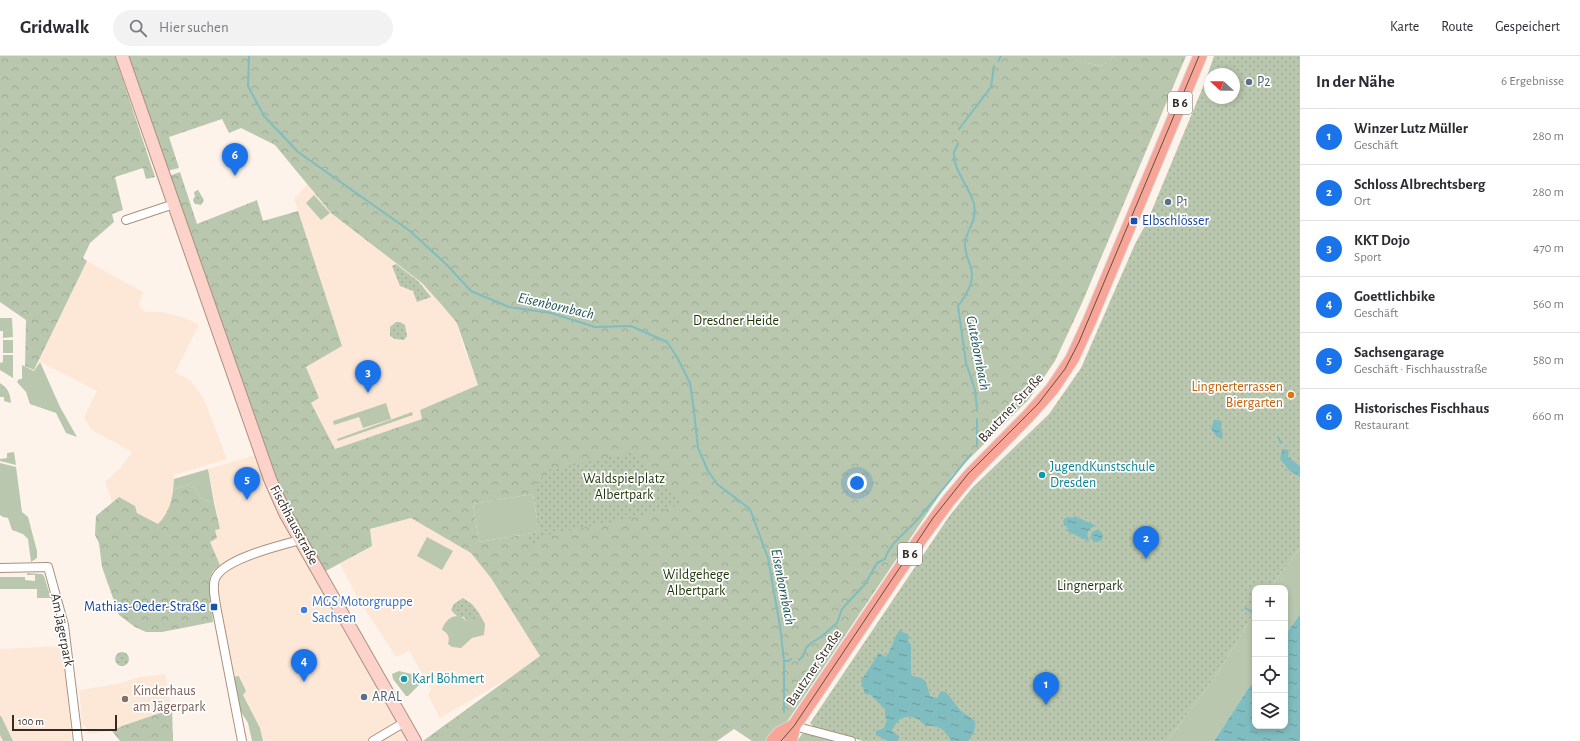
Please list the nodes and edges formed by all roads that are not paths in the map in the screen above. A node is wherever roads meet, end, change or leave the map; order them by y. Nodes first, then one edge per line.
1 (122, 56) edge
2 (1200, 56) edge
3 (174, 204) junction
4 (126, 220) dead end
5 (300, 540) junction
6 (0, 568) edge
7 (405, 722) junction
8 (794, 726) junction
9 (78, 741) edge
10 (242, 741) edge
11 (374, 741) edge
12 (416, 741) edge
13 (773, 741) edge
14 (790, 741) edge
15 (851, 741) edge

1 - 3 main road, Fischhausstraße
2 - 8 main road, Bautzner Straße / B 6
3 - 4 street
3 - 5 main road, Fischhausstraße
5 - 7 main road, Fischhausstraße
5 - 10 street
6 - 9 street, Am Jägerpark
7 - 11 street
7 - 12 main road, Fischhausstraße
8 - 13 main road, Bautzner Straße / B 6
8 - 14 main road, Bautzner Straße / B 6
8 - 15 street

